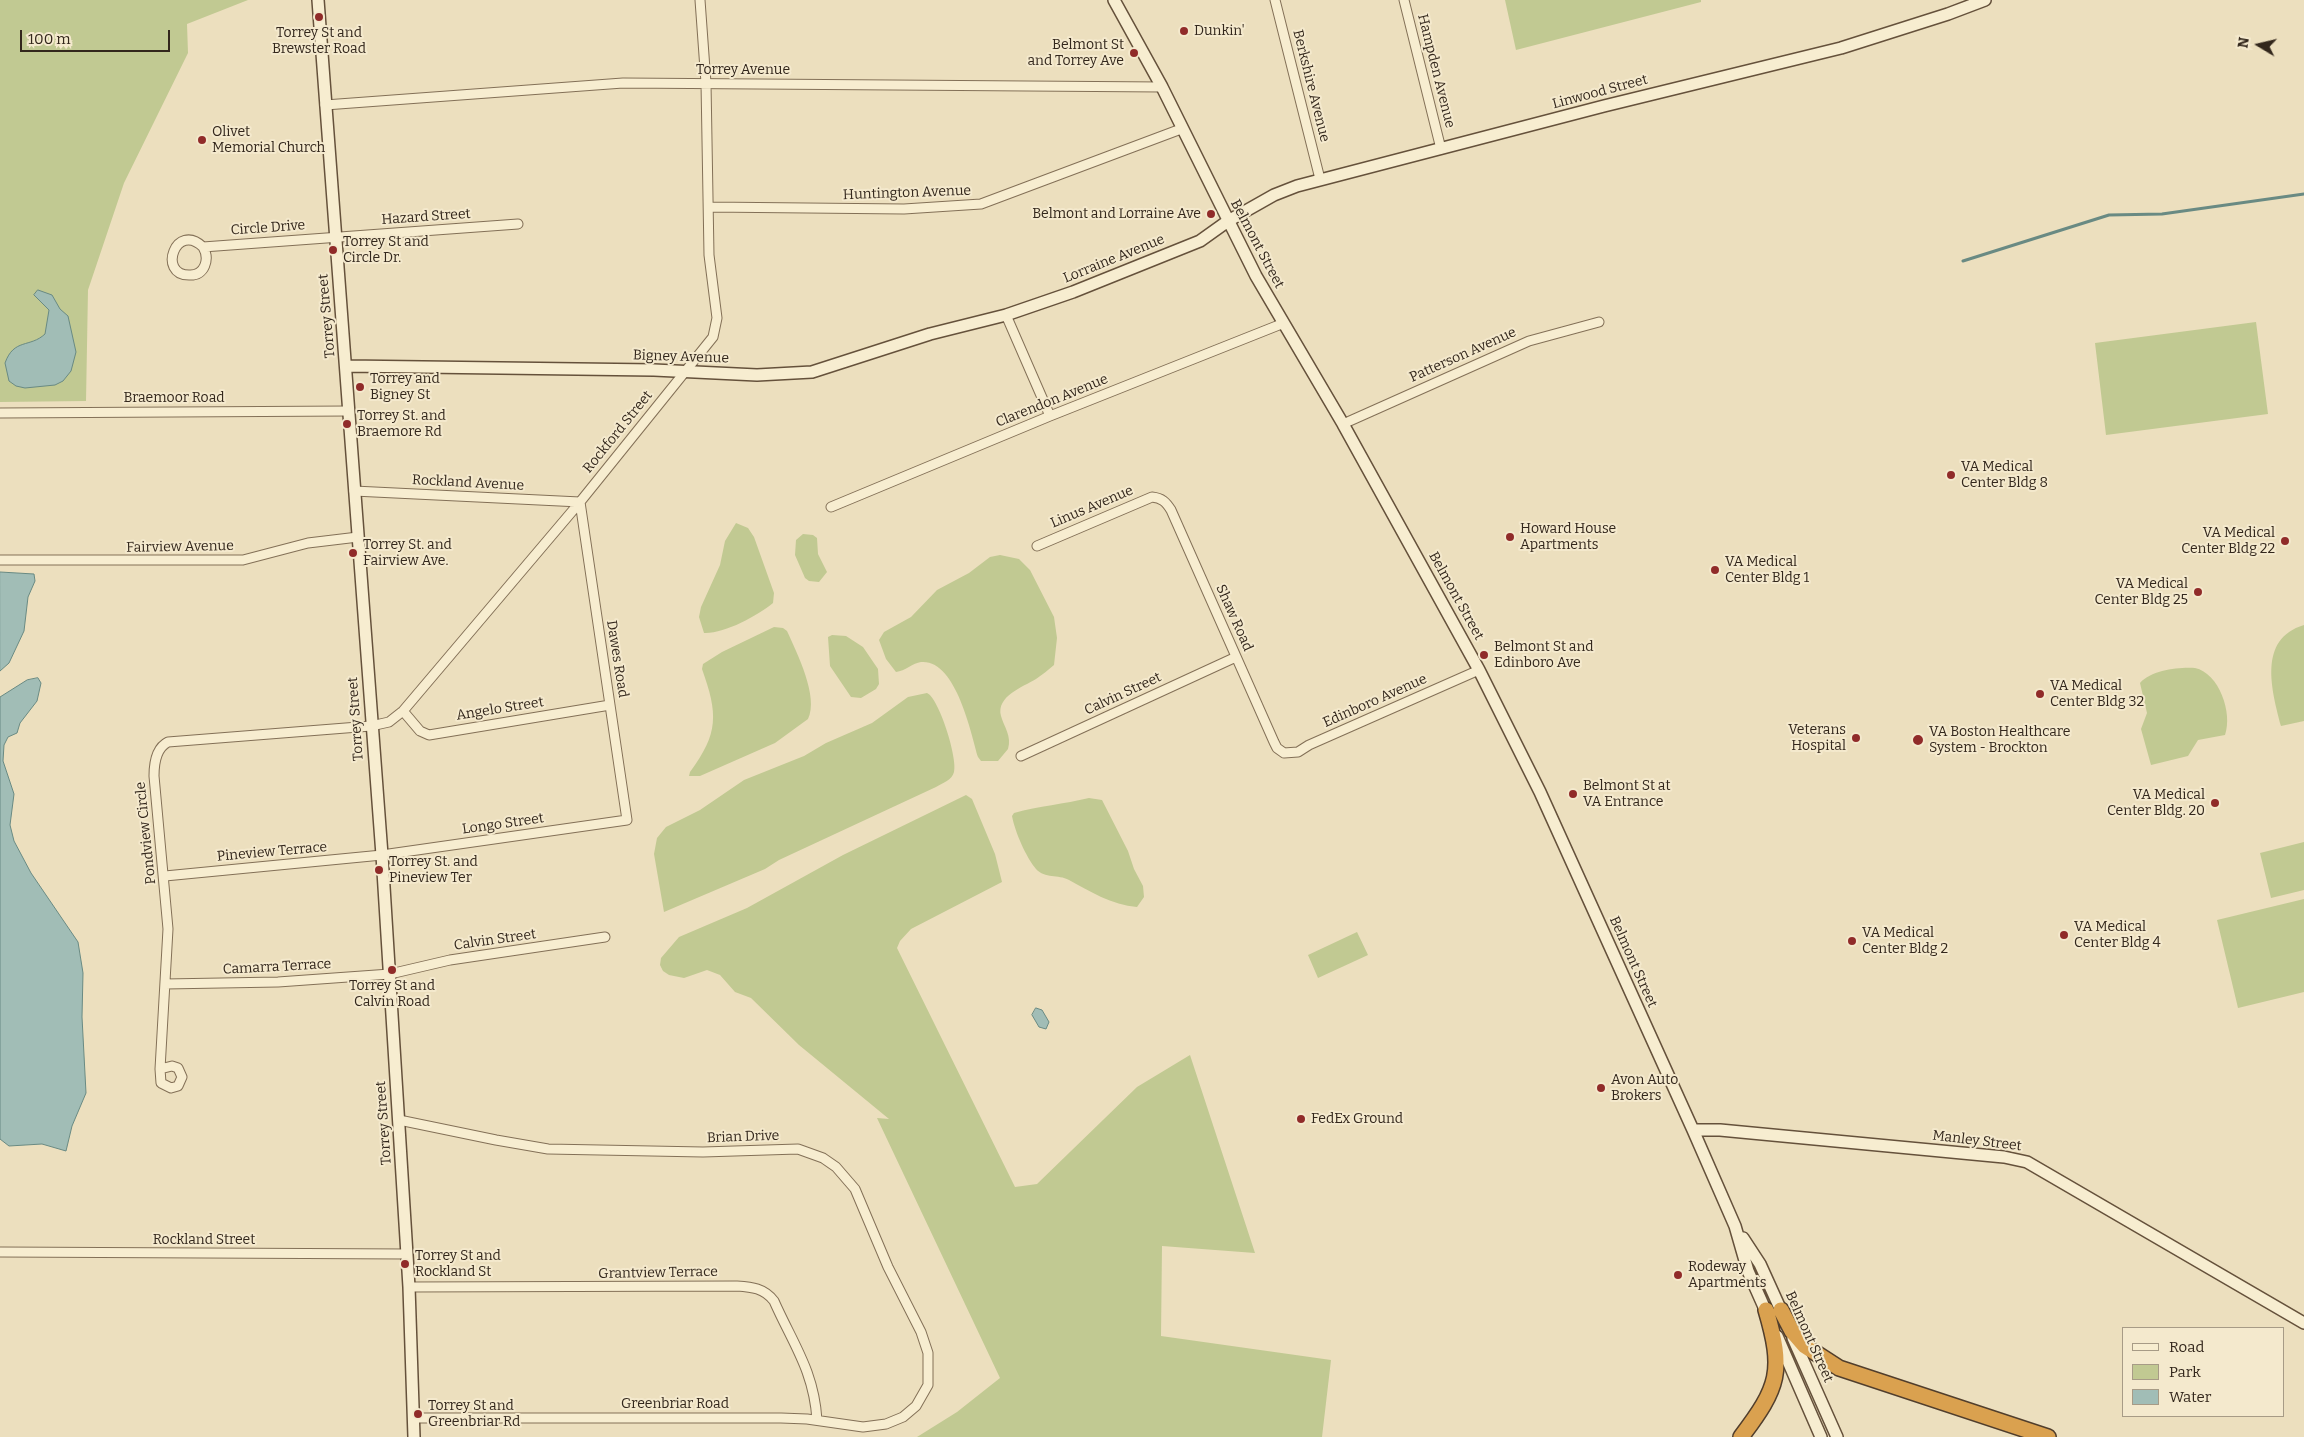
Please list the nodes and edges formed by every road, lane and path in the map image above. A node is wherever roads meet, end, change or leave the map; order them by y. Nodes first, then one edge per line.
1 (318, 0) edge
2 (700, 0) edge
3 (1114, 0) edge
4 (1275, 0) edge
5 (1405, 0) edge
6 (1984, 0) edge
7 (706, 83) junction
8 (1162, 87) junction
9 (325, 105) junction
10 (1181, 129) junction
11 (1440, 149) junction
12 (1320, 179) junction
13 (709, 207) junction
14 (1228, 222) junction
15 (518, 224) dead end
16 (334, 237) junction
17 (203, 247) junction
18 (1006, 315) junction
19 (1599, 322) dead end
20 (1284, 323) junction
21 (346, 366) junction
22 (684, 372) junction
23 (349, 411) junction
24 (0, 413) edge
25 (1050, 416) junction
26 (1343, 424) junction
27 (354, 491) junction
28 (1159, 498) joint
29 (580, 502) junction
30 (831, 507) dead end
31 (358, 537) junction
32 (1037, 546) dead end
33 (0, 560) edge
34 (1236, 657) junction
35 (1480, 670) junction
36 (610, 705) junction
37 (403, 711) junction
38 (371, 726) junction
39 (1281, 752) joint
40 (1021, 756) dead end
41 (627, 820) joint
42 (382, 855) junction
43 (165, 876) junction
44 (605, 937) dead end
45 (390, 974) junction
46 (165, 984) junction
47 (160, 1068) dead end
48 (399, 1120) junction
49 (1693, 1130) junction
50 (407, 1254) junction
51 (0, 1255) edge
52 (409, 1287) junction
53 (1773, 1310) junction
54 (2304, 1323) edge
55 (924, 1394) joint
56 (413, 1418) junction
57 (817, 1420) junction
58 (414, 1437) edge
59 (1741, 1437) edge
60 (1821, 1437) edge
61 (1837, 1437) edge
62 (2048, 1437) edge

1 - 9 main road, Torrey Street
2 - 7 street, Rockford Street
3 - 8 main road, Belmont Street
4 - 12 street, Berkshire Avenue
5 - 11 street, Hampden Avenue
6 - 11 main road, Linwood Street
7 - 8 street, Torrey Avenue
7 - 9 street, Torrey Avenue
7 - 13 street, Rockford Street
8 - 10 main road, Belmont Street
9 - 16 main road, Torrey Street
10 - 13 street, Huntington Avenue
10 - 14 main road, Belmont Street
11 - 12 main road, Linwood Street
12 - 14 main road, Linwood Street
13 - 22 street, Rockford Street
14 - 18 main road, Lorraine Avenue
14 - 20 main road, Belmont Street
15 - 16 street, Hazard Street
16 - 17 street, Circle Drive
16 - 21 main road, Torrey Street
17 - 17 street, Circle Drive
18 - 22 main road, Bigney Avenue
18 - 25 street
19 - 26 street, Patterson Avenue
20 - 25 street, Clarendon Avenue
20 - 26 main road, Belmont Street
21 - 22 main road, Bigney Avenue
21 - 23 main road, Torrey Street
22 - 29 street, Rockford Street
23 - 24 street, Braemoor Road
23 - 27 main road, Torrey Street
25 - 30 street, Clarendon Avenue
26 - 35 main road, Belmont Street
27 - 29 street, Rockland Avenue
27 - 31 main road, Torrey Street
28 - 32 street, Linus Avenue
28 - 34 street, Shaw Road
29 - 36 street, Dawes Road
29 - 37 street, Rockford Street
31 - 33 street, Fairview Avenue
31 - 38 main road, Torrey Street
34 - 39 street, Shaw Road
34 - 40 street, Calvin Street
35 - 39 street, Edinboro Avenue
35 - 49 main road, Belmont Street
36 - 37 street, Angelo Street
36 - 41 street, Dawes Road
37 - 38 street, Rockford Street
38 - 42 main road, Torrey Street
38 - 43 street, Pondview Circle
41 - 42 street, Longo Street
42 - 43 street, Pineview Terrace
42 - 45 main road, Torrey Street
43 - 46 street, Pondview Circle
44 - 45 street, Calvin Street
45 - 46 street, Camarra Terrace
45 - 48 main road, Torrey Street
46 - 47 street, Pondview Circle
48 - 50 main road, Torrey Street
48 - 55 street, Brian Drive
49 - 53 main road, Belmont Street
49 - 54 main road, Manley Street
50 - 51 street, Rockland Street
50 - 52 main road, Torrey Street
52 - 56 main road, Torrey Street
52 - 57 street, Grantview Terrace
53 - 59 highway
53 - 60 main road, Belmont Street
53 - 61 main road, Belmont Street
53 - 62 highway
55 - 57 street, Greenbriar Road
56 - 57 street, Greenbriar Road
56 - 58 main road, Torrey Street

